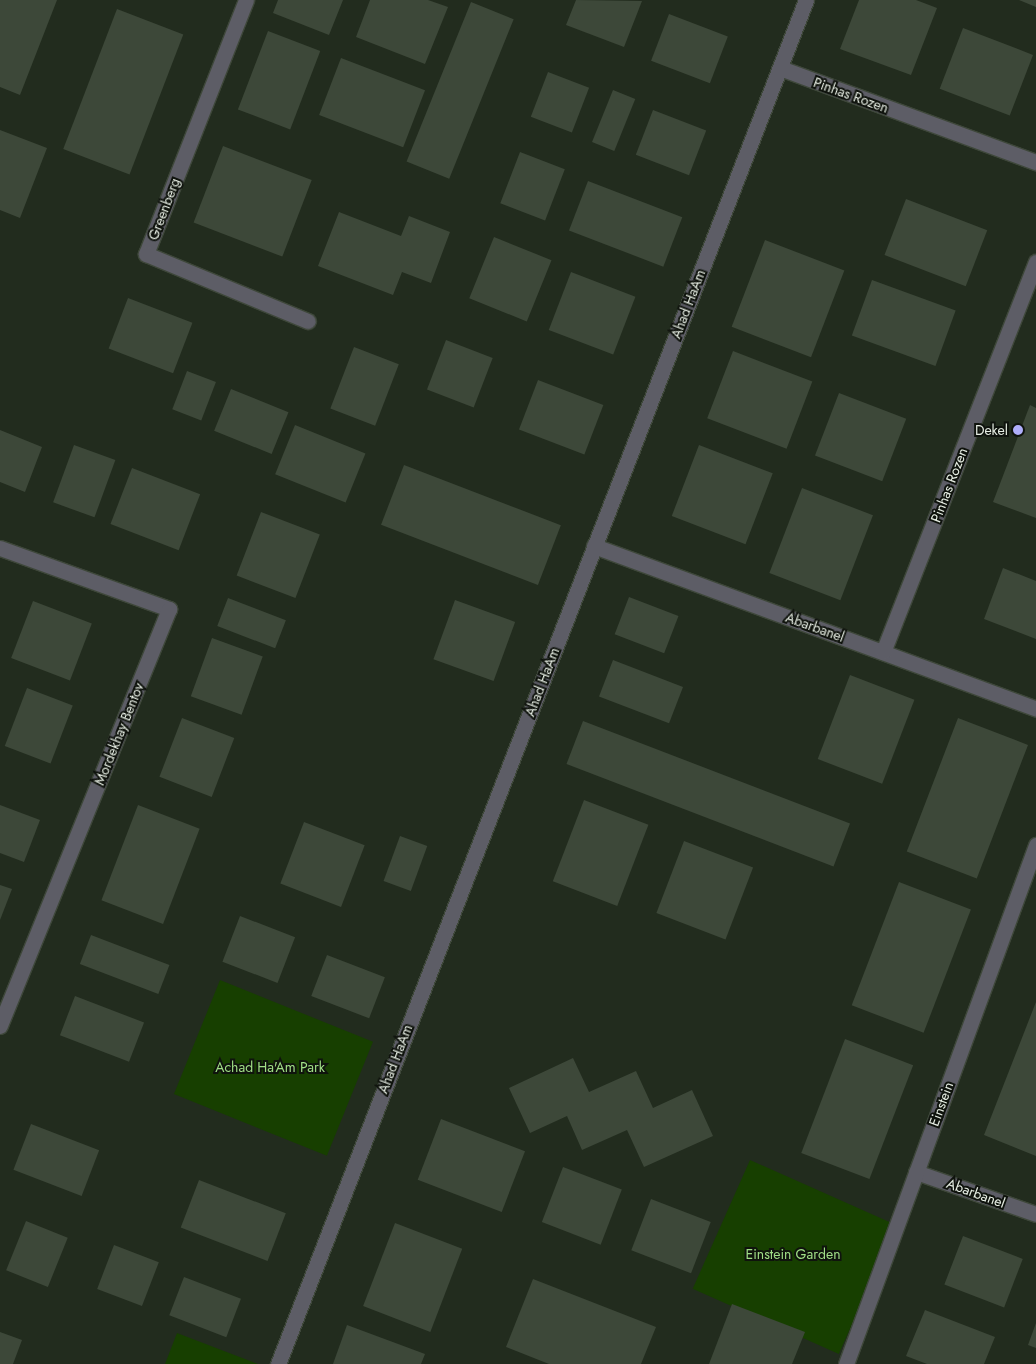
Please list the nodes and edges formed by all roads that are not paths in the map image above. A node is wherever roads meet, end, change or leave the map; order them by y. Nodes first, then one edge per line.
1 (246, 0) edge
2 (806, 0) edge
3 (780, 68) junction
4 (1036, 162) edge
5 (1036, 262) edge
6 (308, 321) dead end
7 (594, 546) junction
8 (0, 548) edge
9 (884, 652) junction
10 (1036, 709) edge
11 (1036, 845) edge
12 (0, 1026) edge
13 (916, 1172) junction
14 (1036, 1214) edge
15 (278, 1364) edge
16 (846, 1364) edge

1 - 6 street, Greenberg
2 - 3 street, Ahad HaAm
3 - 4 street, Pinhas Rozen
3 - 7 street, Ahad HaAm
5 - 9 street, Pinhas Rozen
7 - 9 street, Abarbanel
7 - 15 street, Ahad HaAm
8 - 12 street, Mordekhay Bentov
9 - 10 street, Abarbanel
11 - 13 street, Einstein
13 - 14 street, Abarbanel
13 - 16 street, Einstein

